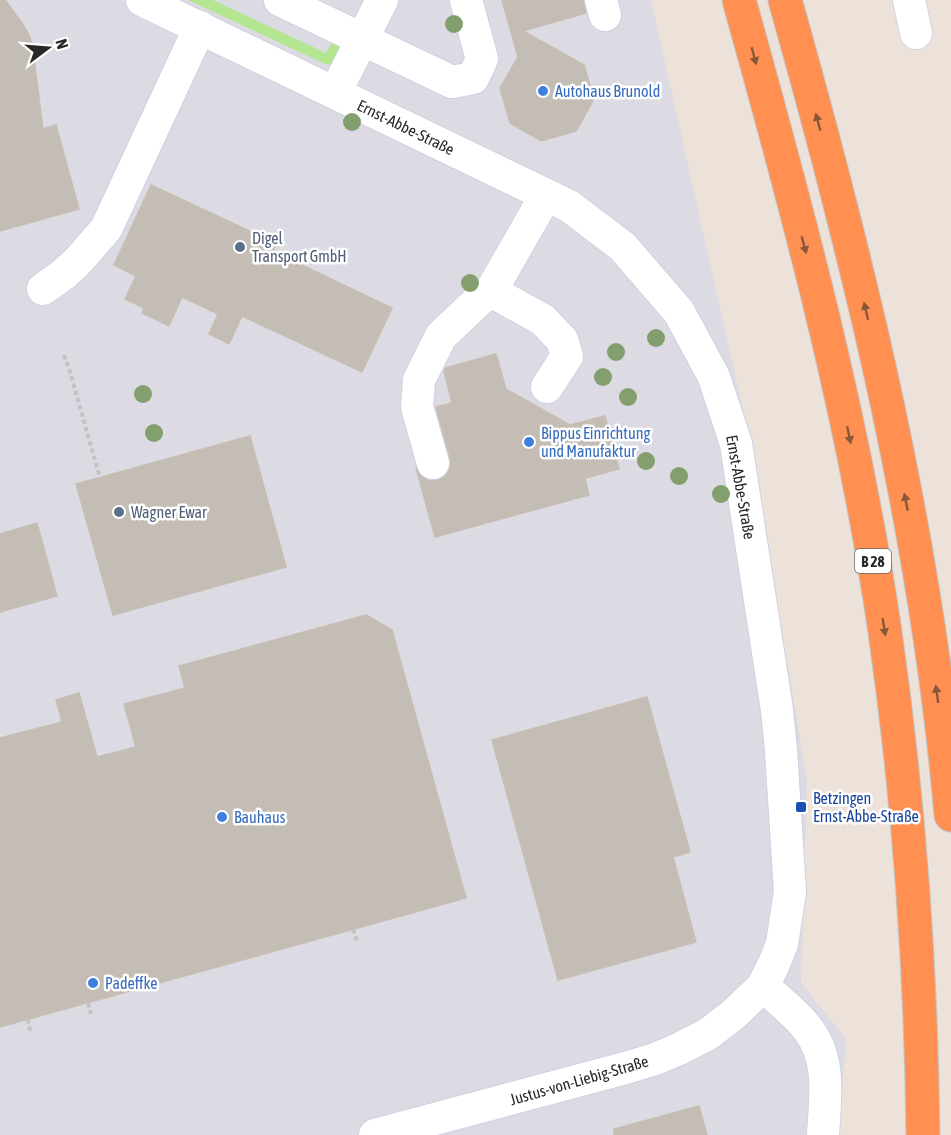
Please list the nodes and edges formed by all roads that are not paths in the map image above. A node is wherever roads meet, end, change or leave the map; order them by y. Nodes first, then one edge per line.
1 (142, 0) edge
2 (280, 0) edge
3 (382, 0) edge
4 (466, 0) edge
5 (739, 0) edge
6 (785, 0) edge
7 (909, 0) edge
8 (200, 27) junction
9 (916, 33) dead end
10 (362, 39) junction
11 (335, 93) junction
12 (546, 195) junction
13 (43, 289) dead end
14 (491, 291) junction
15 (547, 387) dead end
16 (433, 463) dead end
17 (951, 815) edge
18 (763, 986) junction
19 (375, 1135) edge
20 (823, 1135) edge
21 (923, 1135) edge

1 - 8 street, Ernst-Abbe-Straße
2 - 10 street
3 - 10 street
4 - 10 street
5 -> 21 highway, B 28
17 -> 6 highway, B 28
7 - 9 street
8 - 11 street, Ernst-Abbe-Straße
8 - 13 street
10 - 11 street
11 - 12 street, Ernst-Abbe-Straße
12 - 14 street
12 - 18 street, Ernst-Abbe-Straße
14 - 15 street
14 - 16 street
18 - 19 street, Justus-von-Liebig-Straße
18 - 20 street

